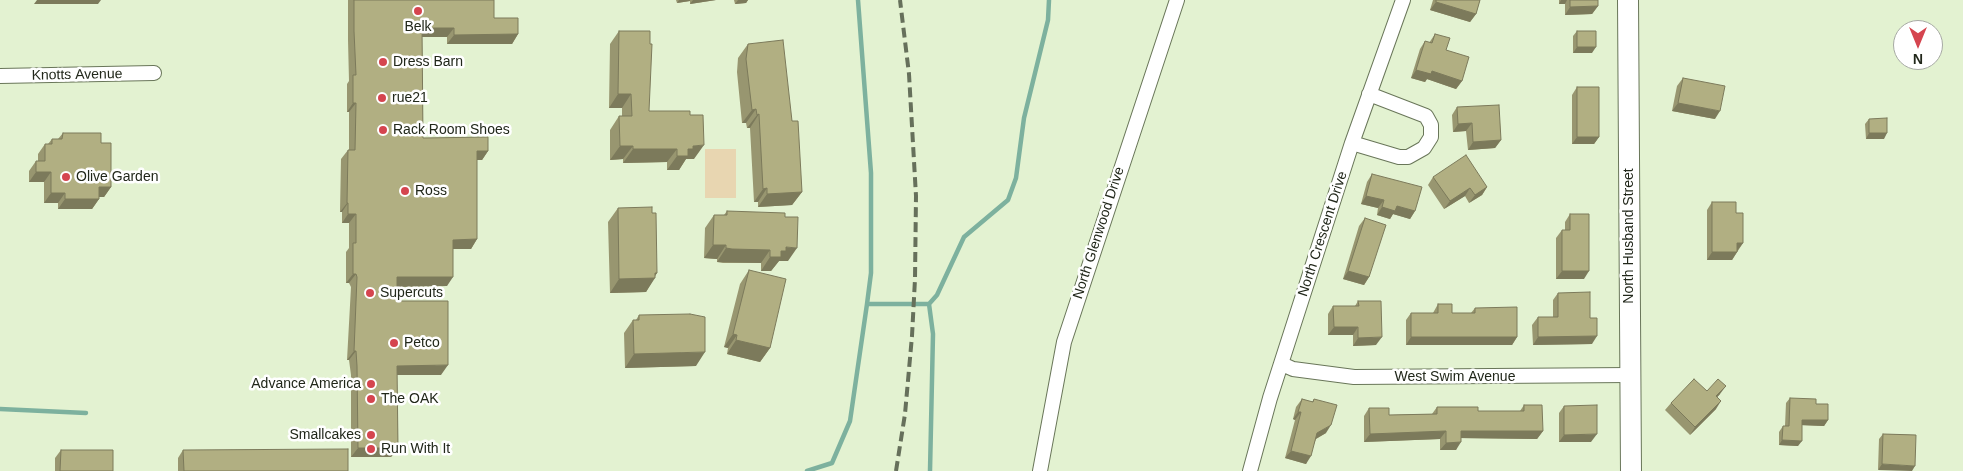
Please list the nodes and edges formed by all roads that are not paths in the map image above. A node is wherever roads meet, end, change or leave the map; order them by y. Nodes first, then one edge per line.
1 (1177, 0) edge
2 (1403, 0) edge
3 (1628, 0) edge
4 (154, 74) dead end
5 (0, 76) edge
6 (1370, 94) junction
7 (1352, 143) junction
8 (1282, 364) junction
9 (1630, 375) junction
10 (1040, 471) edge
11 (1250, 471) edge
12 (1631, 471) edge

1 - 10 street, North Glenwood Drive
2 - 6 street, North Crescent Drive
3 - 9 street, North Husband Street
4 - 5 street, Knotts Avenue
6 - 7 street, North Crescent Drive
6 - 7 street
7 - 8 street, North Crescent Drive
8 - 9 street, West Swim Avenue
8 - 11 street, North Crescent Drive
9 - 12 street, North Husband Street

